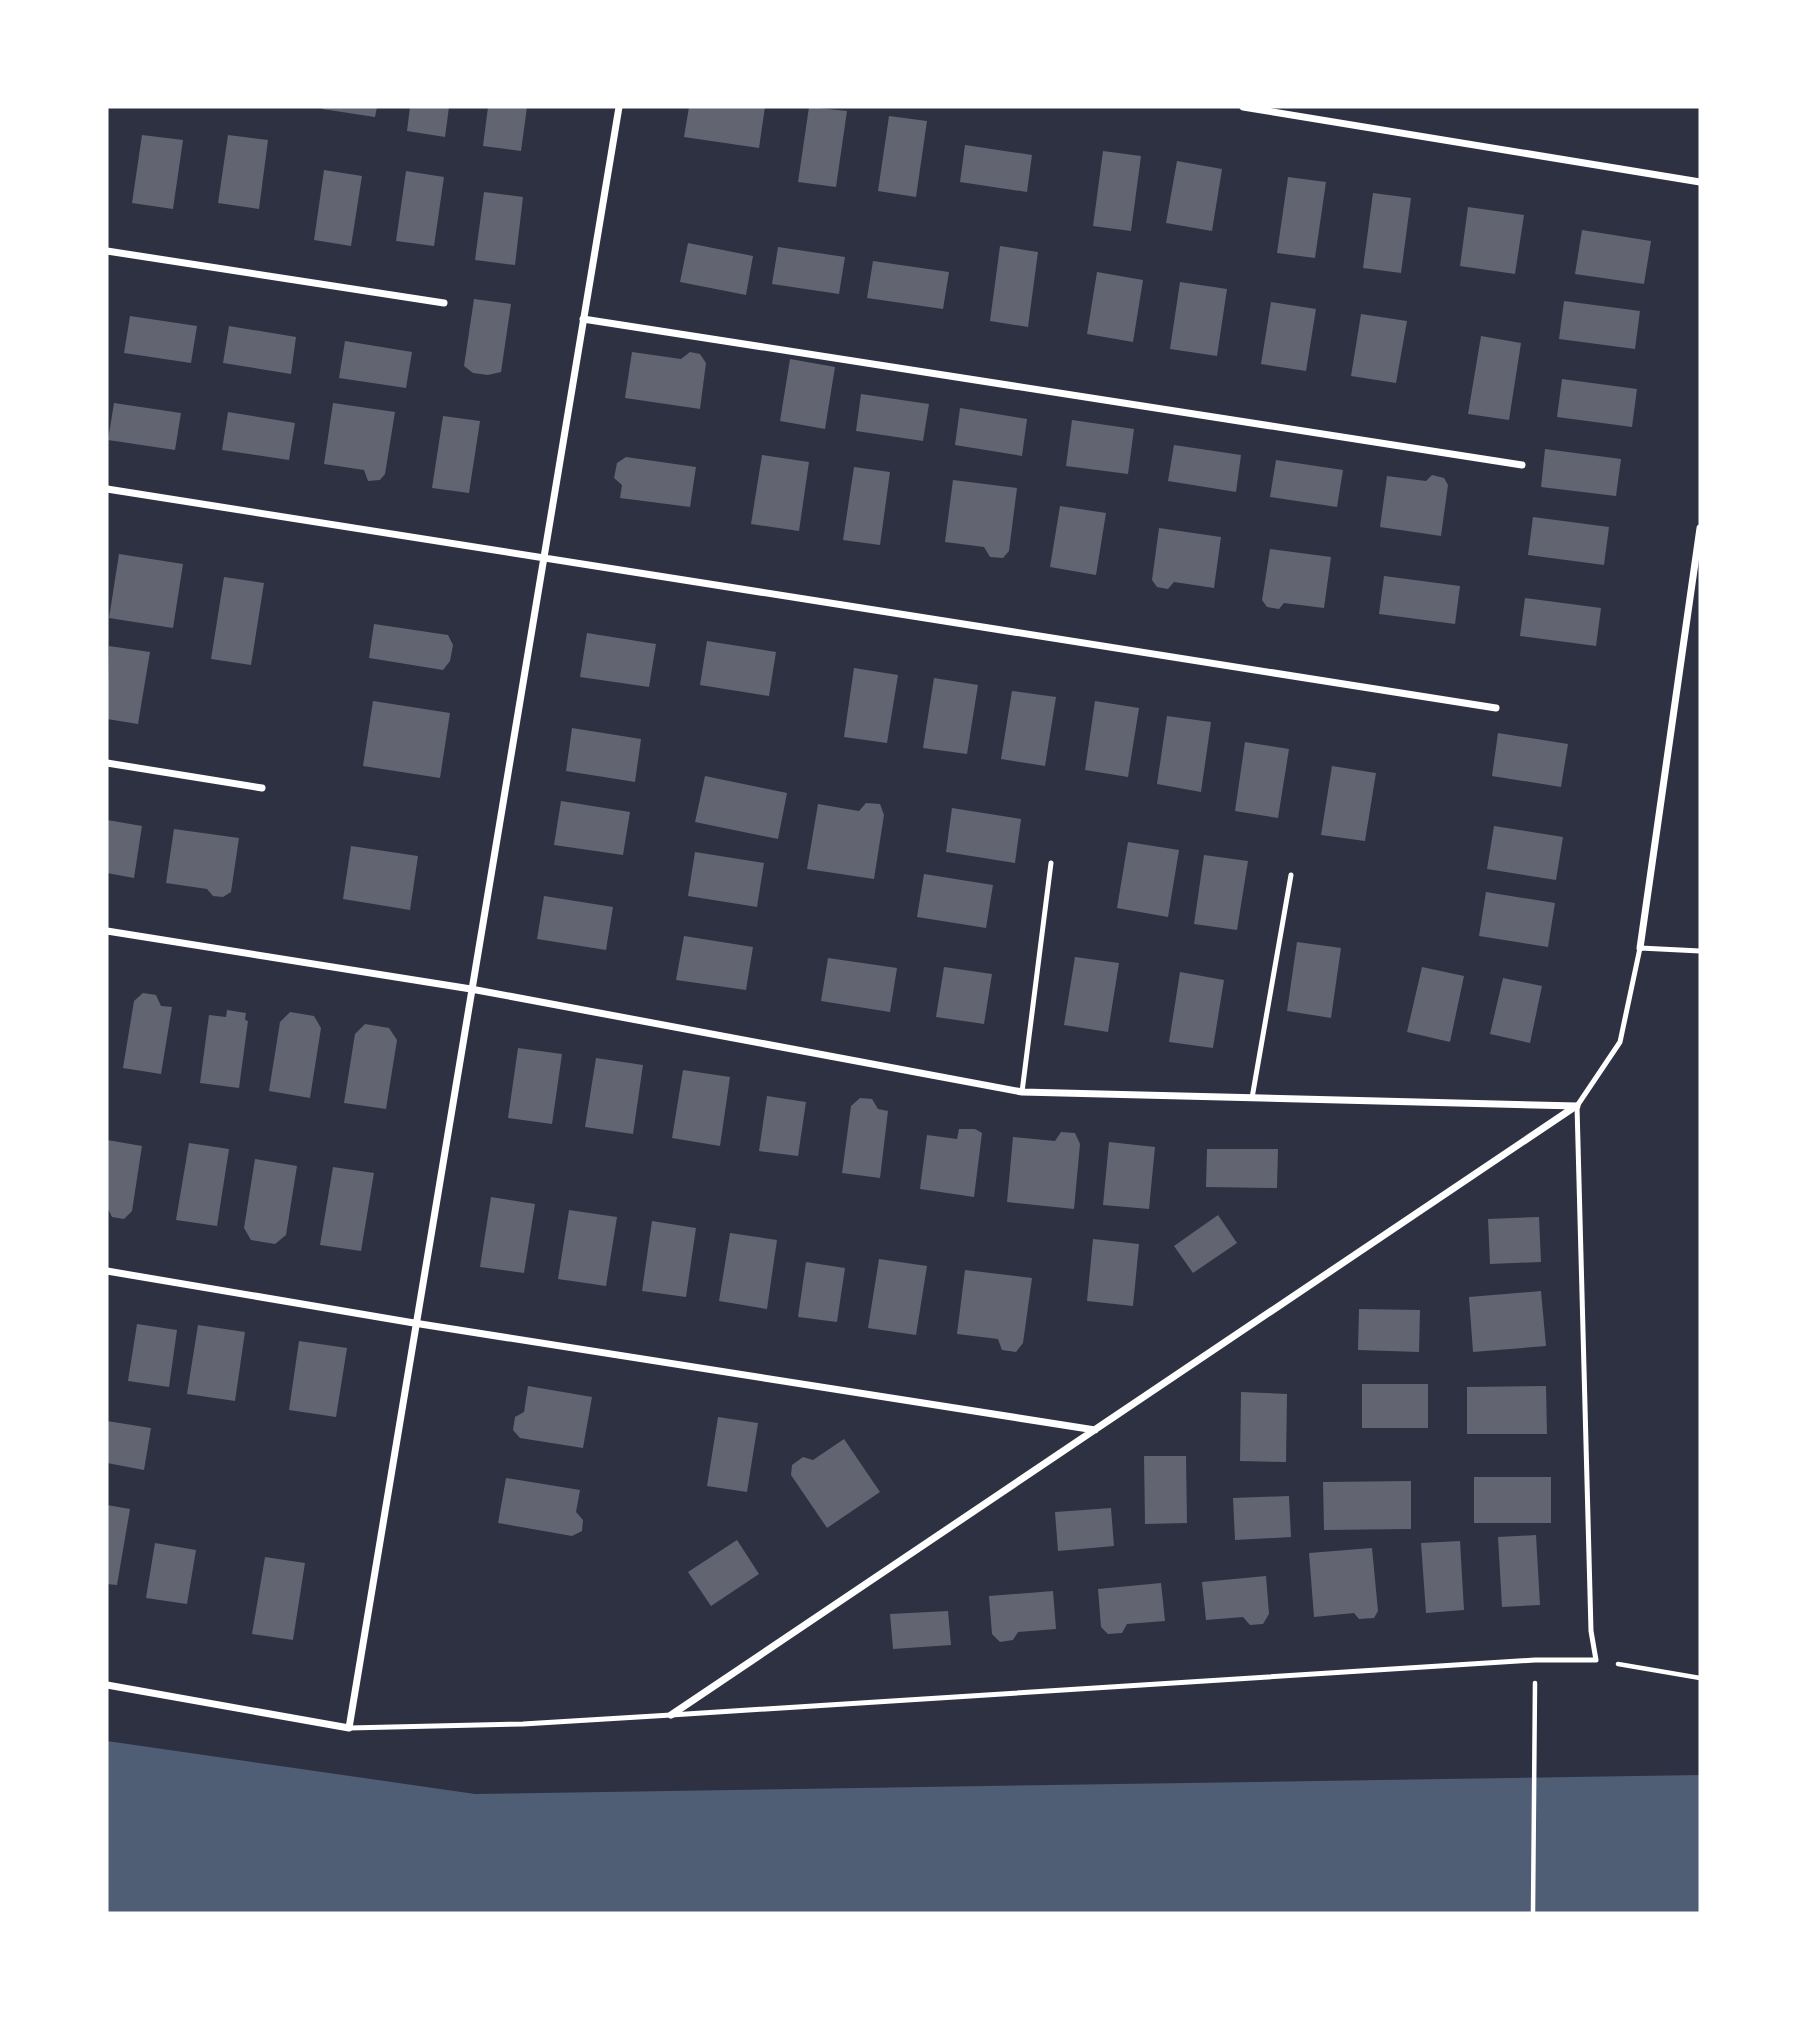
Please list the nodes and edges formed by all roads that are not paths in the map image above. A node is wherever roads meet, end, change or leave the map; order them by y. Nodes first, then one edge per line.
1 (619, 107) edge
2 (1243, 107) edge
3 (1700, 182) edge
4 (107, 251) edge
5 (444, 303) dead end
6 (583, 319) junction
7 (1522, 465) dead end
8 (107, 489) edge
9 (1700, 528) edge
10 (543, 559) junction
11 (1496, 708) dead end
12 (107, 763) edge
13 (262, 788) dead end
14 (1051, 863) dead end
15 (1291, 875) dead end
16 (107, 931) edge
17 (1640, 948) junction
18 (1700, 951) edge
19 (471, 989) junction
20 (1022, 1092) junction
21 (1252, 1098) junction
22 (1577, 1106) junction
23 (107, 1271) edge
24 (414, 1323) junction
25 (1096, 1430) junction
26 (107, 1685) edge
27 (671, 1715) junction
28 (349, 1727) junction

1 - 6 street
2 - 3 street
4 - 5 street
6 - 7 street
6 - 10 street
8 - 10 street
9 - 17 street
10 - 11 street
10 - 19 street
12 - 13 street
14 - 20 lane
15 - 21 lane
16 - 19 street
17 - 18 lane
17 - 22 lane
19 - 20 street
19 - 24 street
20 - 21 street
21 - 22 street
22 - 25 street
22 - 27 lane
23 - 24 street
24 - 25 street
24 - 28 street
25 - 27 street
26 - 28 street
27 - 28 lane

